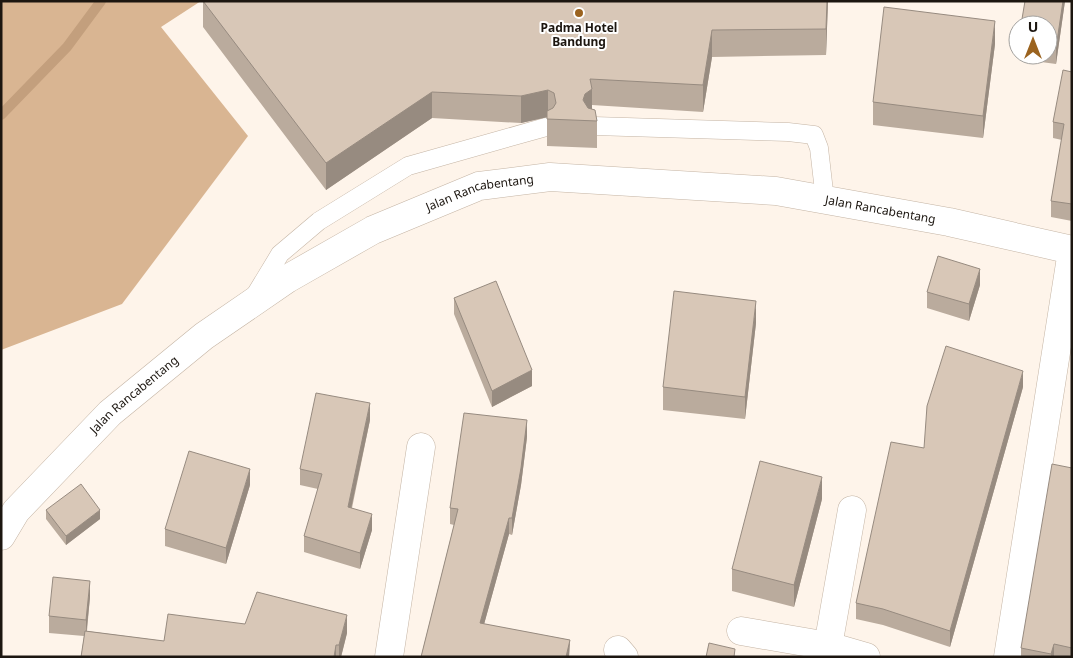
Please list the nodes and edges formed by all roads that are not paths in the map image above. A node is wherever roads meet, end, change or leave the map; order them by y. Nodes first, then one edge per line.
1 (594, 126) edge
2 (546, 127) edge
3 (825, 200) junction
4 (1072, 250) edge
5 (250, 304) junction
6 (421, 447) dead end
7 (852, 510) dead end
8 (1, 536) edge
9 (741, 631) dead end
10 (828, 646) junction
11 (389, 657) edge
12 (866, 657) edge
13 (1008, 657) edge

1 - 3 lane
2 - 5 lane
3 - 4 street, Jalan Rancabentang
3 - 5 street, Jalan Rancabentang
4 - 13 street
5 - 8 street, Jalan Rancabentang
6 - 11 street
7 - 10 street
9 - 10 street
10 - 12 street

